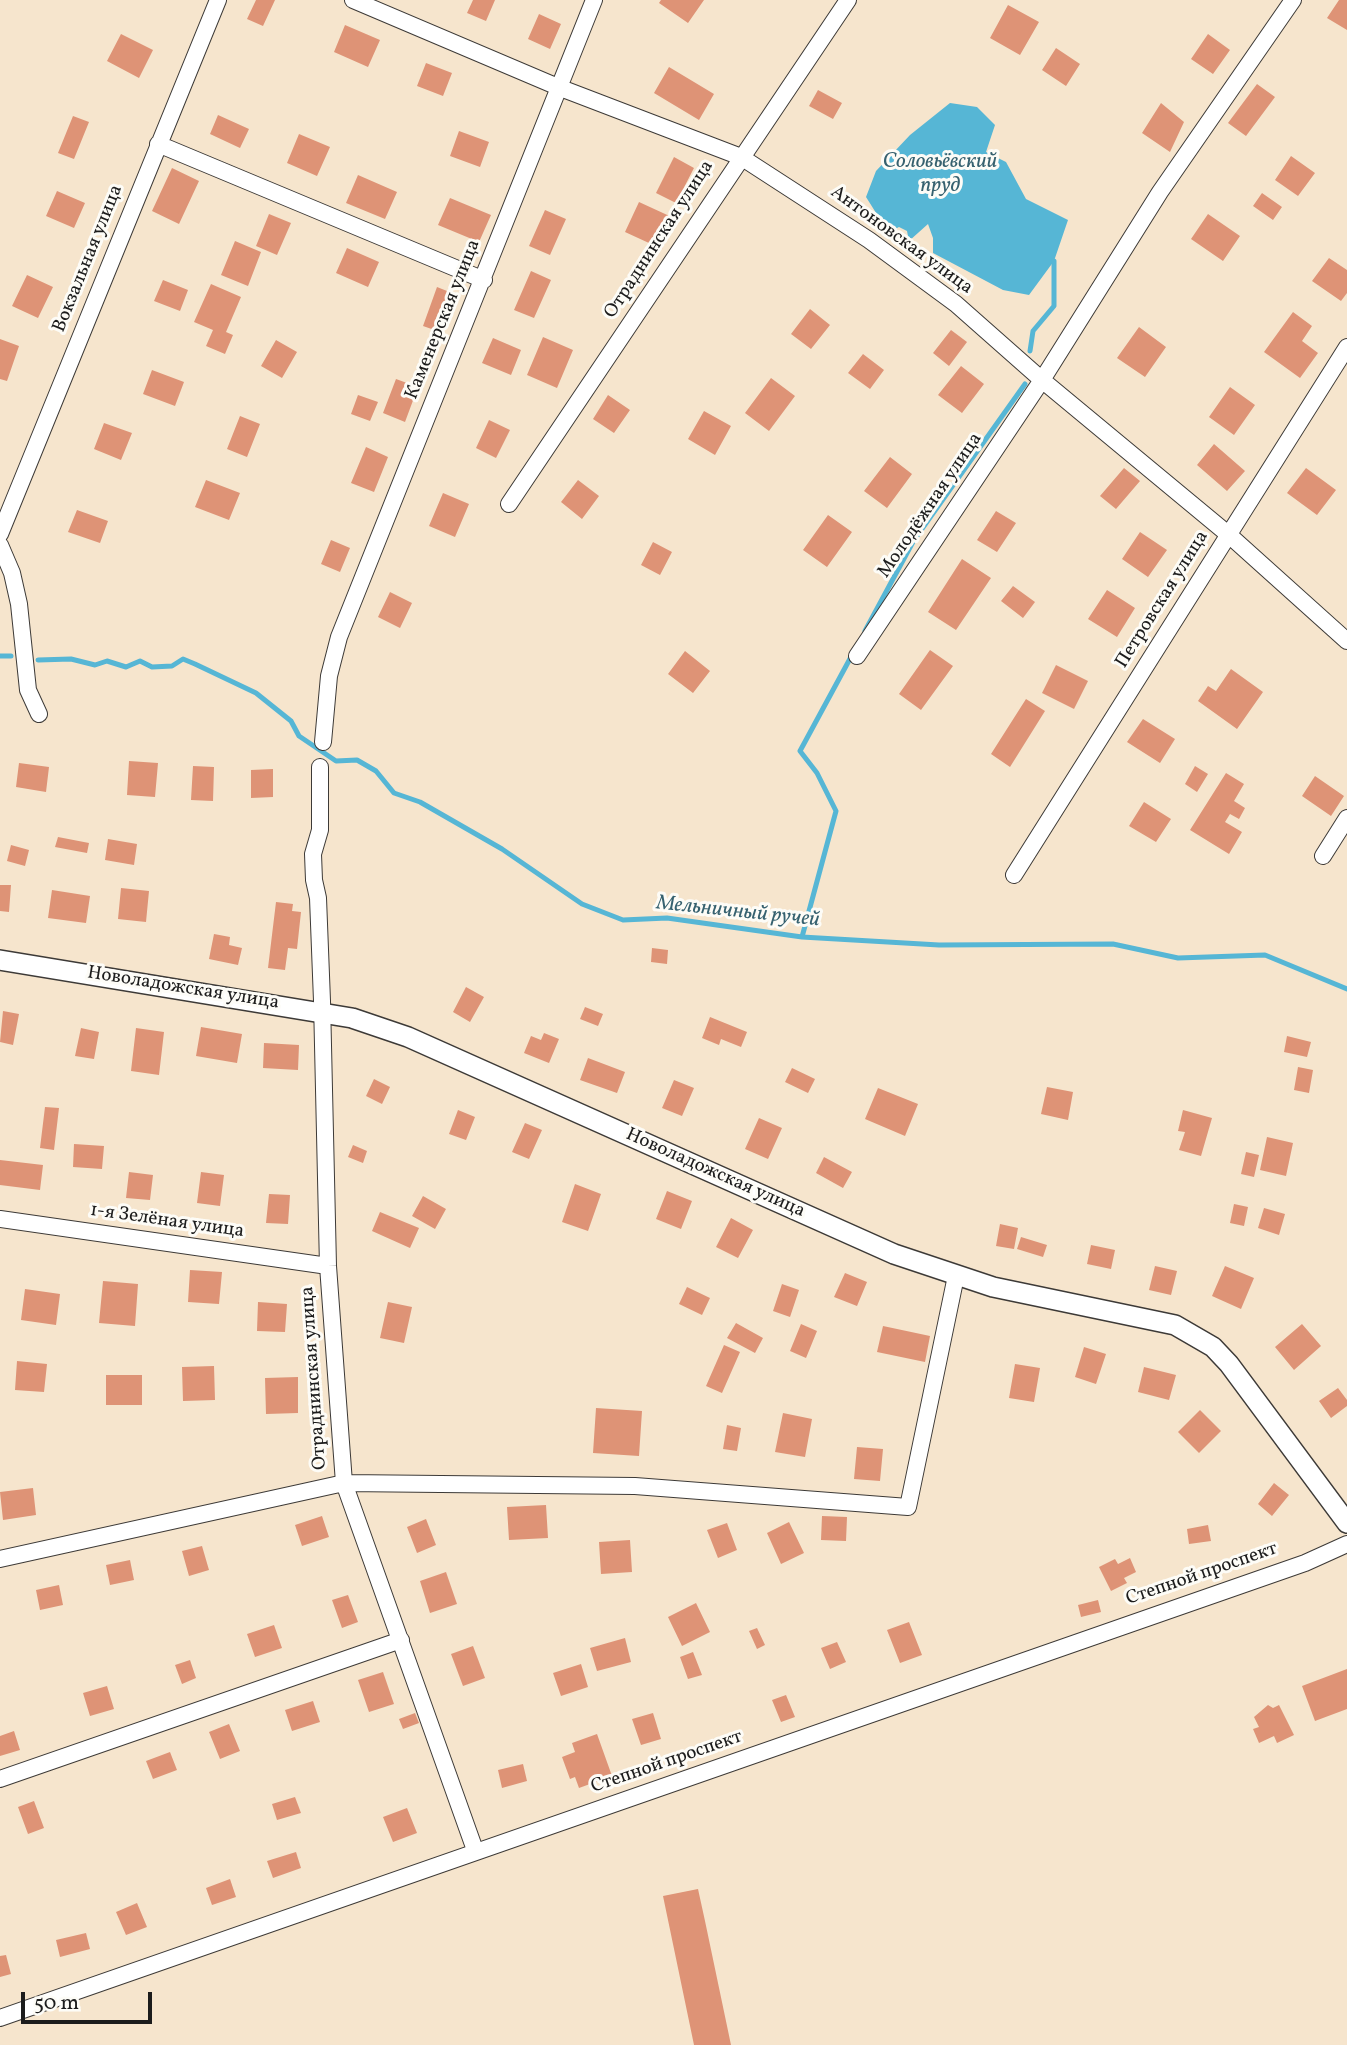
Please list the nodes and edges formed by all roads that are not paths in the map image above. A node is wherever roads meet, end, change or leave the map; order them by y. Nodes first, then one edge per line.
1 (218, 0) edge
2 (353, 0) edge
3 (594, 0) edge
4 (848, 0) edge
5 (1293, 0) edge
6 (558, 87) junction
7 (158, 144) junction
8 (741, 157) junction
9 (484, 280) junction
10 (1347, 347) edge
11 (1042, 380) junction
12 (509, 505) dead end
13 (0, 534) edge
14 (1229, 535) junction
15 (0, 545) edge
16 (1347, 641) edge
17 (858, 656) dead end
18 (40, 715) dead end
19 (323, 742) dead end
20 (320, 766) dead end
21 (1347, 818) edge
22 (1323, 856) dead end
23 (1014, 875) dead end
24 (0, 960) edge
25 (322, 1012) junction
26 (0, 1219) edge
27 (328, 1266) junction
28 (956, 1276) junction
29 (344, 1483) junction
30 (1347, 1523) edge
31 (1347, 1544) edge
32 (0, 1559) edge
33 (401, 1640) junction
34 (0, 1779) edge
35 (475, 1850) junction
36 (0, 2018) edge

1 - 7 street, Вокзальная улица
2 - 6 street, Антоновская улица
3 - 6 street, Каменерская улица
4 - 8 street, Отраднинская улица
5 - 11 street, Молодёжная улица
6 - 8 street, Антоновская улица
6 - 9 street, Каменерская улица
7 - 9 street
7 - 13 street, Вокзальная улица
8 - 11 street, Антоновская улица
8 - 12 street, Отраднинская улица
9 - 19 street, Каменерская улица
10 - 14 street, Петровская улица
11 - 14 street, Антоновская улица
11 - 17 street, Молодёжная улица
14 - 16 street, Антоновская улица
14 - 23 street, Петровская улица
15 - 18 street
20 - 25 street, Отраднинская улица
21 - 22 street
24 - 25 street, Новоладожская улица
25 - 27 street, Отраднинская улица
25 - 28 street, Новоладожская улица
26 - 27 street, 1-я Зелёная улица
27 - 29 street, Отраднинская улица
28 - 29 street
28 - 30 street, Новоладожская улица
29 - 32 street
29 - 33 street, Отраднинская улица
31 - 35 street, Степной проспект
33 - 34 street
33 - 35 street, Отраднинская улица
35 - 36 street, Степной проспект

